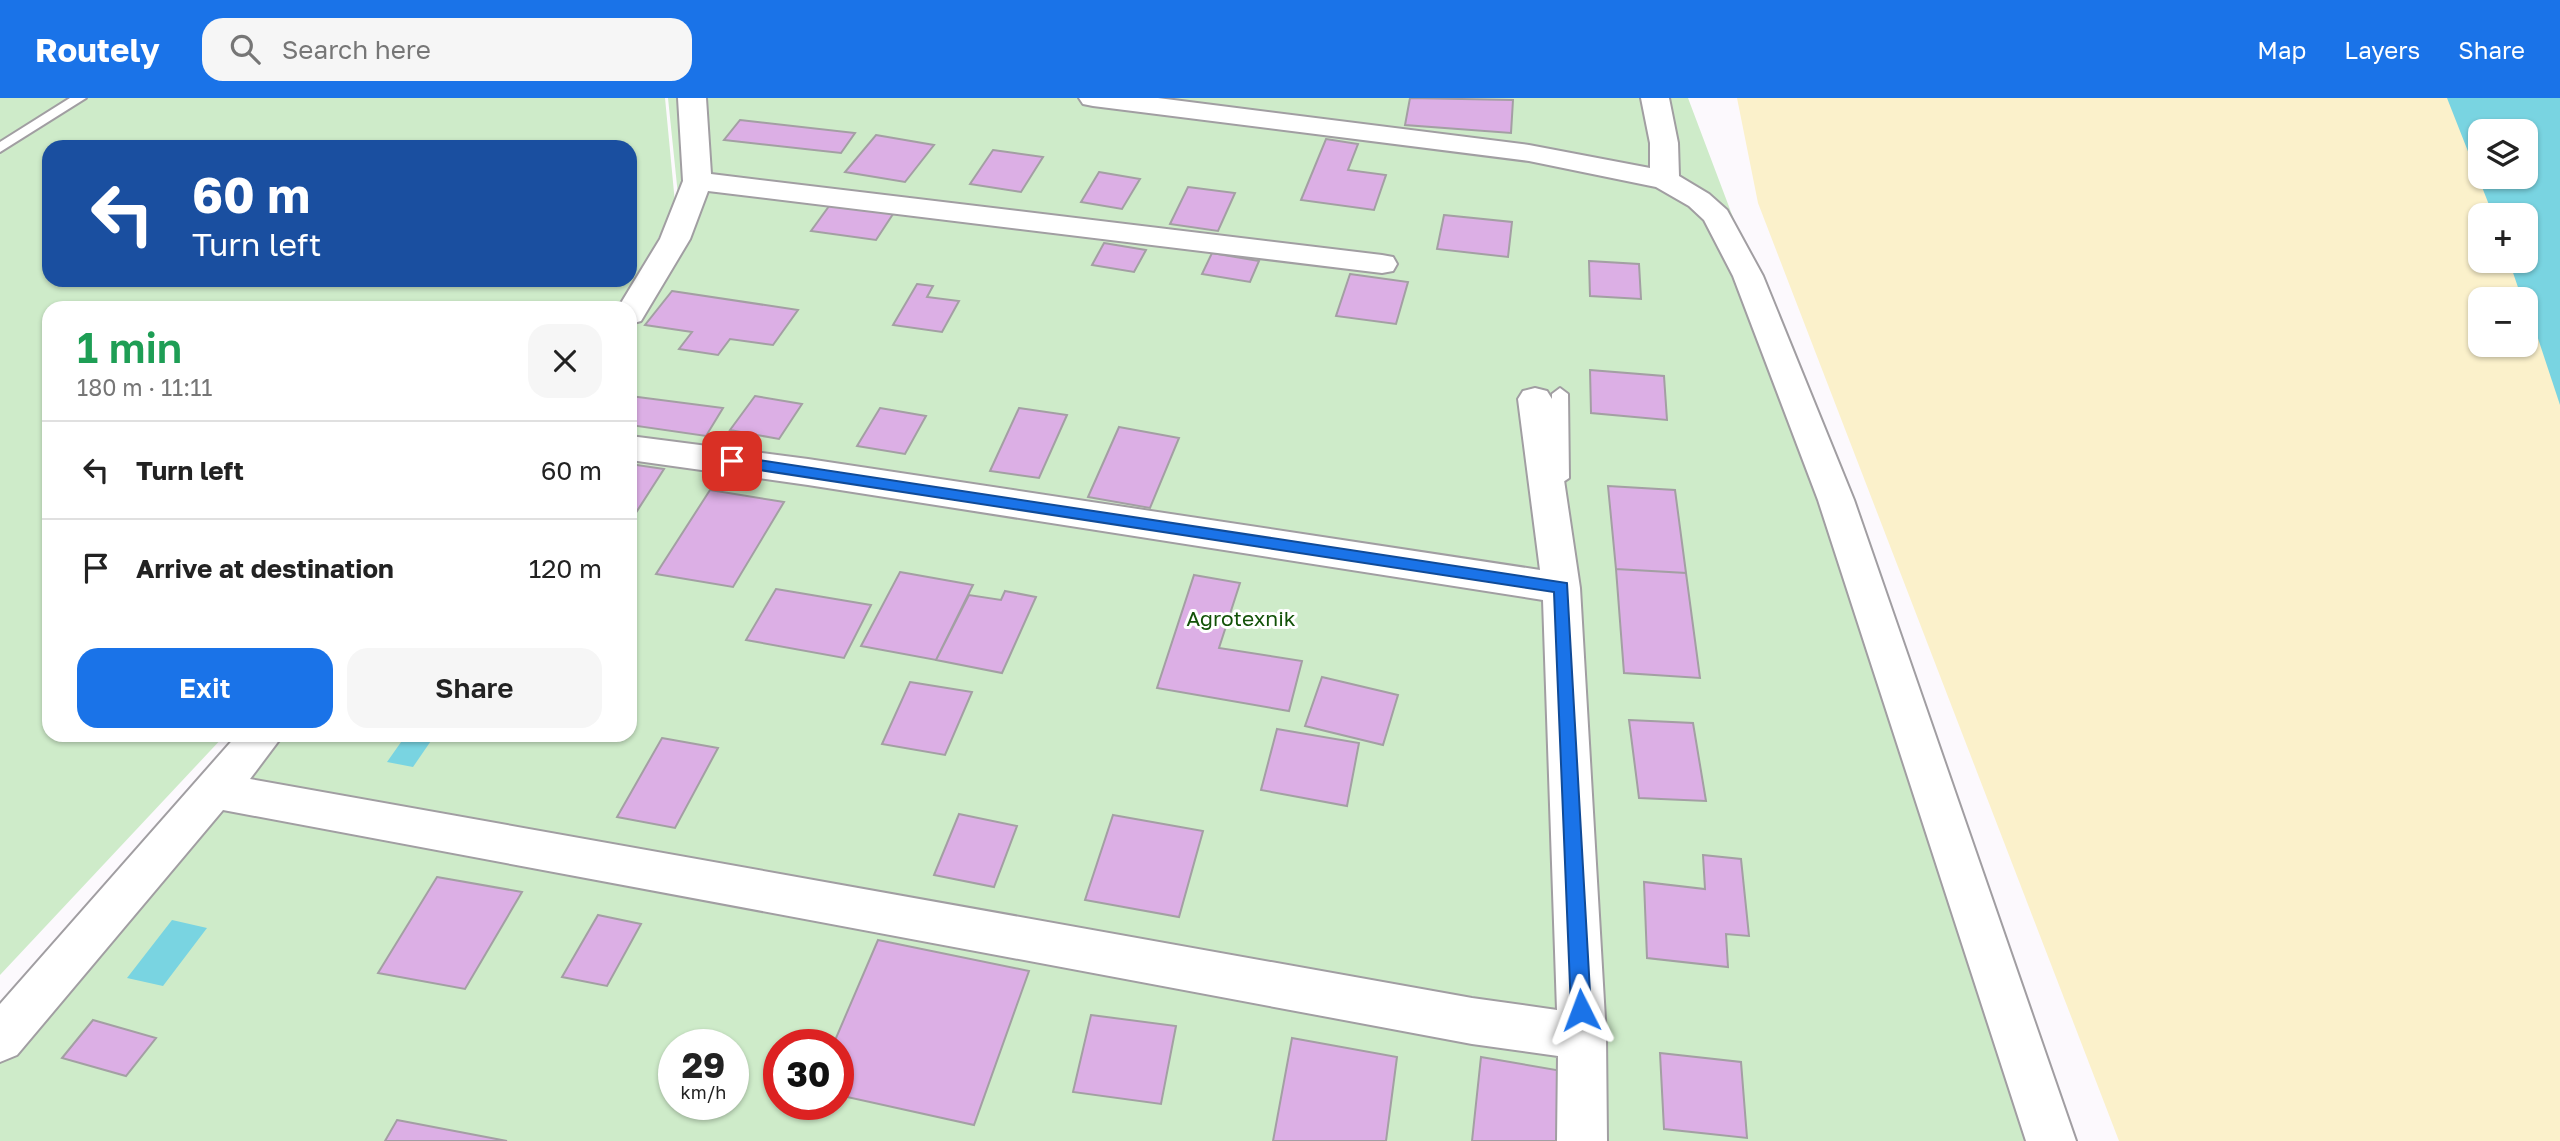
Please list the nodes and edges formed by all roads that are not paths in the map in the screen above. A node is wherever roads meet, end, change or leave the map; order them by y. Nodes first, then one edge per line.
1 (79, 98) edge
2 (692, 98) edge
3 (1093, 98) edge
4 (1655, 98) edge
5 (0, 148) edge
6 (1665, 180) junction
7 (697, 181) junction
8 (1382, 264) dead end
9 (637, 302) edge
10 (1547, 396) dead end
11 (637, 449) edge
12 (1562, 588) junction
13 (256, 742) edge
14 (212, 790) junction
15 (1582, 1036) junction
16 (0, 1038) edge
17 (1583, 1141) edge
18 (2052, 1141) edge

1 - 5 lane
2 - 7 street
3 - 6 street
4 - 6 street
6 - 18 street
7 - 8 street
7 - 9 street
10 - 12 street
11 - 12 street
12 - 15 street
13 - 14 street
14 - 15 street
14 - 16 street
15 - 17 street

